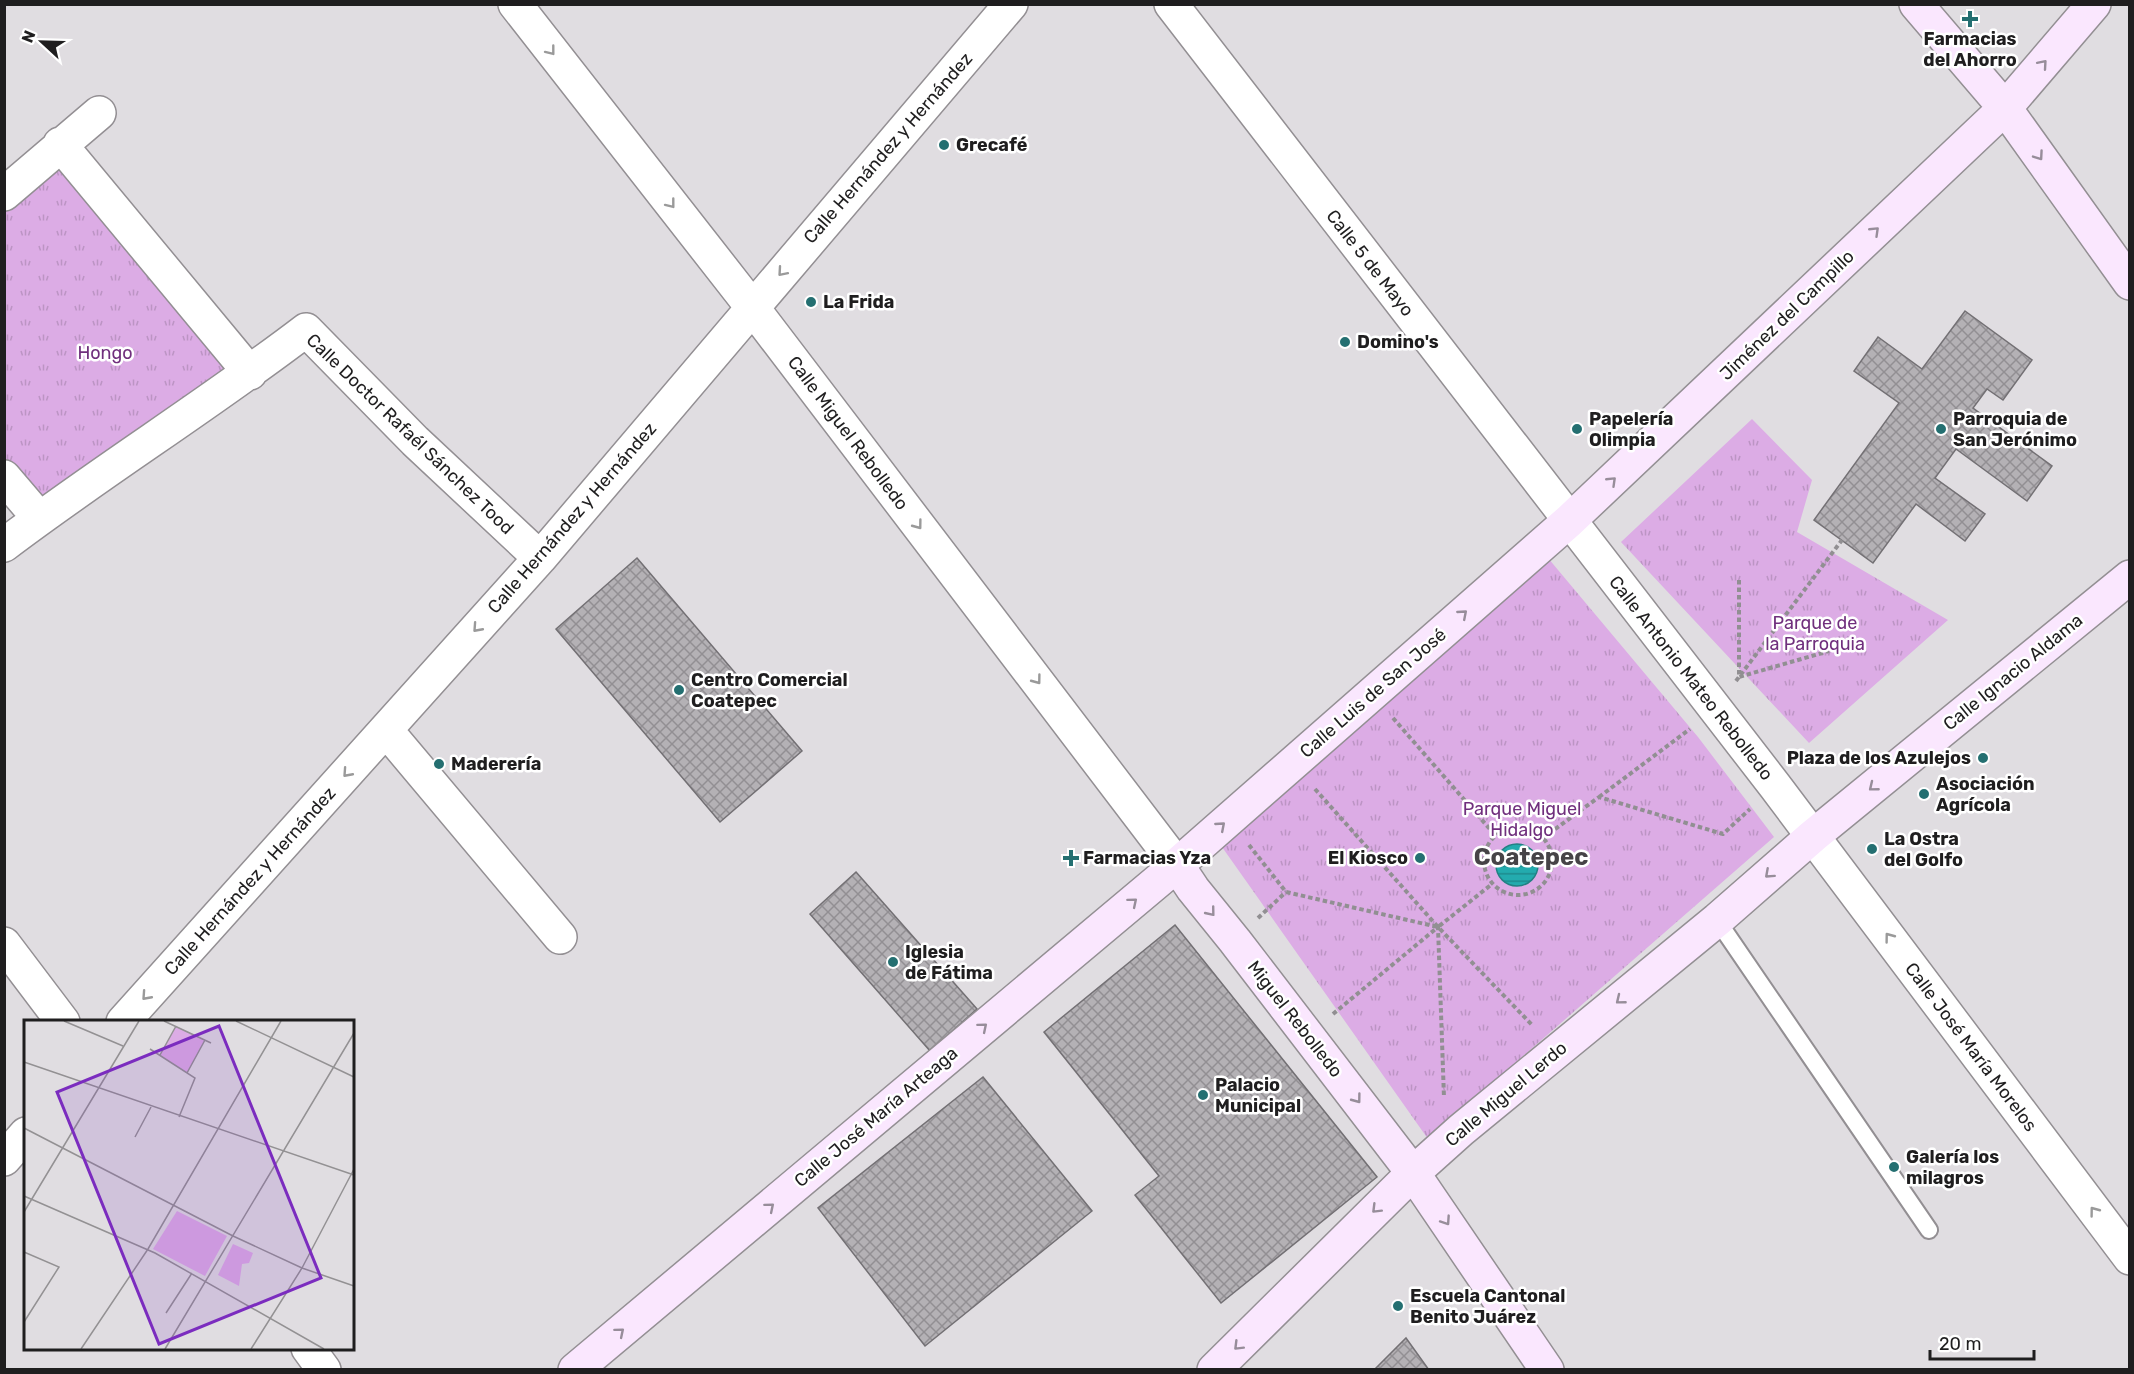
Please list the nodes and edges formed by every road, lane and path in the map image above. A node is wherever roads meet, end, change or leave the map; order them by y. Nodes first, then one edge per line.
1 (515, 4) edge
2 (1011, 4) edge
3 (1171, 4) edge
4 (1916, 4) edge
5 (2094, 4) edge
6 (2005, 108) junction
7 (99, 113) dead end
8 (60, 144) junction
9 (4, 194) edge
10 (2130, 283) edge
11 (752, 307) junction
12 (250, 373) junction
13 (4, 477) edge
14 (39, 518) junction
15 (1569, 521) junction
16 (1842, 540) dead end
17 (4, 545) edge
18 (540, 558) junction
19 (2130, 578) edge
20 (1739, 580) dead end
21 (1829, 651) dead end
22 (1739, 677) junction
23 (1372, 694) junction
24 (1716, 709) junction
25 (386, 730) junction
26 (1292, 764) junction
27 (1775, 786) junction
28 (1599, 797) junction
29 (1229, 819) junction
30 (1495, 835) junction
31 (1813, 836) junction
32 (1544, 838) junction
33 (1177, 865) junction
34 (1491, 884) junction
35 (1718, 920) junction
36 (1438, 927) junction
37 (560, 937) dead end
38 (4, 944) edge
39 (61, 1020) edge
40 (125, 1020) edge
41 (1308, 1035) junction
42 (1557, 1051) junction
43 (1461, 1130) junction
44 (24, 1136) edge
45 (4, 1159) edge
46 (1413, 1173) junction
47 (1929, 1230) dead end
48 (2130, 1258) edge
49 (309, 1350) edge
50 (324, 1370) edge
51 (575, 1370) edge
52 (1214, 1370) edge
53 (1547, 1370) edge

1 -> 11 street, Calle Miguel Rebolledo
2 -> 11 street, Calle Hernández y Hernández
3 - 15 street, Calle 5 de Mayo
4 - 6 street
6 -> 5 street, Jiménez del Campillo
6 -> 10 street
15 -> 6 street, Jiménez del Campillo
7 - 8 street
8 - 9 street
8 - 12 street
11 - 18 street, Calle Hernández y Hernández
11 -> 33 street, Calle Miguel Rebolledo
12 - 14 street, Calle Doctor Rafaél Sánchez Tood
12 - 18 street, Calle Doctor Rafaél Sánchez Tood
13 - 14 street
14 - 17 street, Calle Doctor Rafaél Sánchez Tood
23 -> 15 street, Calle Luis de San José
15 - 24 street, Calle Antonio Mateo Rebolledo
16 - 22 path
18 -> 25 street, Calle Hernández y Hernández
19 -> 31 street, Calle Ignacio Aldama
20 - 22 path
21 - 22 path
22 - 24 path
23 - 26 street, Calle Luis de San José
23 - 30 path
24 - 27 street, Calle Antonio Mateo Rebolledo
24 - 28 path
25 - 37 street
25 -> 40 street, Calle Hernández y Hernández
26 - 29 street, Calle Luis de San José
26 - 36 path
27 - 28 path
27 - 31 street, Calle Antonio Mateo Rebolledo
28 - 32 path
33 -> 29 street, Calle Luis de San José
29 - 36 path
30 - 32 path
30 - 34 path
31 -> 35 street, Calle Miguel Lerdo
48 -> 31 street, Calle José María Morelos
32 - 34 path
33 -> 41 street, Miguel Rebolledo
51 -> 33 street, Calle José María Arteaga
34 - 36 path
35 -> 42 street, Calle Miguel Lerdo
35 - 47 lane
36 - 41 path
36 - 42 path
36 - 43 path
38 - 39 street
41 -> 46 street, Miguel Rebolledo
42 - 43 street, Calle Miguel Lerdo
43 - 46 street, Calle Miguel Lerdo
44 - 45 street
46 -> 52 street, Calle Miguel Lerdo
46 -> 53 street, Miguel Rebolledo
49 - 50 street

